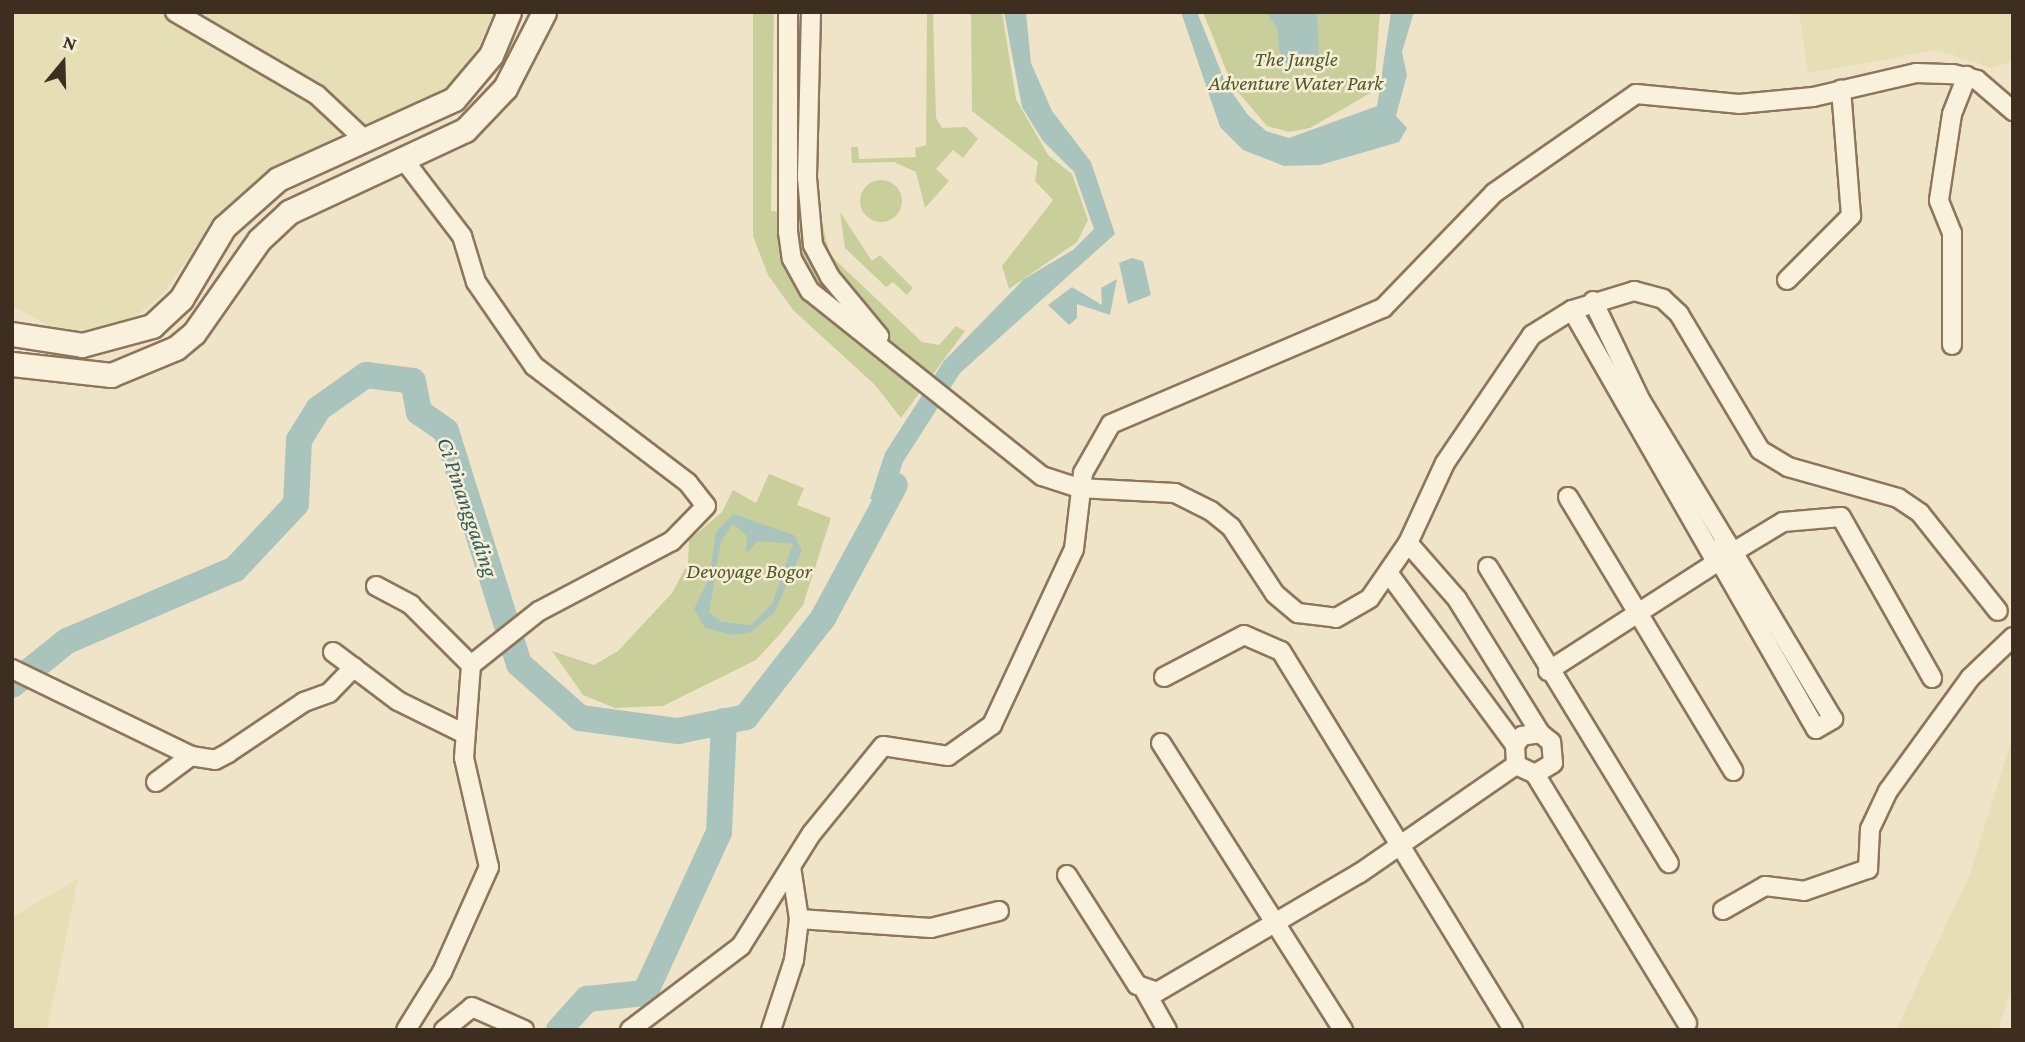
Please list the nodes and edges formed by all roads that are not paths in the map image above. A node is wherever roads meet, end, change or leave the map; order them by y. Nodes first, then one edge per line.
1 (175, 12) edge
2 (509, 12) edge
3 (544, 12) edge
4 (788, 12) edge
5 (811, 12) edge
6 (1967, 76) junction
7 (1841, 89) junction
8 (2013, 111) edge
9 (366, 141) junction
10 (404, 160) junction
11 (310, 164) junction
12 (321, 193) junction
13 (1787, 279) dead end
14 (1593, 301) junction
15 (1572, 310) junction
16 (12, 334) edge
17 (1952, 345) dead end
18 (887, 349) junction
19 (1619, 356) junction
20 (12, 364) edge
21 (1601, 367) junction
22 (1652, 433) junction
23 (1078, 488) junction
24 (1568, 497) dead end
25 (1408, 543) junction
26 (1725, 555) junction
27 (1488, 567) dead end
28 (1389, 574) junction
29 (376, 586) dead end
30 (1998, 611) dead end
31 (1635, 615) junction
32 (2013, 637) edge
33 (333, 652) dead end
34 (1785, 663) dead end
35 (471, 664) junction
36 (354, 667) junction
37 (1548, 671) junction
38 (18, 673) edge
39 (1164, 677) dead end
40 (1932, 678) dead end
41 (1540, 733) junction
42 (465, 734) junction
43 (1161, 743) dead end
44 (1515, 745) junction
45 (191, 756) junction
46 (1516, 765) junction
47 (1733, 771) dead end
48 (1535, 774) junction
49 (156, 782) dead end
50 (1401, 846) junction
51 (1669, 863) dead end
52 (791, 867) junction
53 (1067, 874) dead end
54 (1723, 910) dead end
55 (999, 911) dead end
56 (799, 919) junction
57 (1277, 922) junction
58 (1145, 991) junction
59 (1688, 1023) dead end
60 (406, 1030) edge
61 (444, 1030) edge
62 (524, 1030) edge
63 (630, 1030) edge
64 (771, 1030) edge
65 (1167, 1030) edge
66 (1343, 1030) edge
67 (1513, 1030) edge

1 - 9 street
2 - 9 street
3 - 10 street
4 - 18 street
5 - 18 street
6 - 7 street
6 - 8 street
6 - 17 street
7 - 13 street
7 - 23 street
9 - 11 street
10 - 12 street
10 - 35 street
11 - 12 street
11 - 16 street
12 - 20 street
14 - 15 street
14 - 19 street
14 - 30 street
15 - 21 street
15 - 25 street
18 - 23 street
19 - 21 street
19 - 22 street
21 - 22 street
22 - 26 street
23 - 28 street
23 - 52 street
24 - 31 street
25 - 28 street
25 - 41 street
26 - 31 street
26 - 34 street
26 - 40 street
27 - 37 street
28 - 44 street
29 - 35 street
31 - 37 street
31 - 47 street
32 - 54 street
33 - 36 street
35 - 42 street
36 - 42 street
36 - 45 street
37 - 51 street
38 - 45 street
39 - 50 street
41 - 44 street
41 - 48 street
42 - 60 street
43 - 57 street
44 - 46 street
45 - 49 street
46 - 48 street
46 - 50 street
48 - 59 street
50 - 57 street
50 - 67 street
52 - 56 street
52 - 63 street
53 - 58 street
55 - 56 street
56 - 64 street
57 - 58 street
57 - 66 street
58 - 65 street
61 - 62 street

